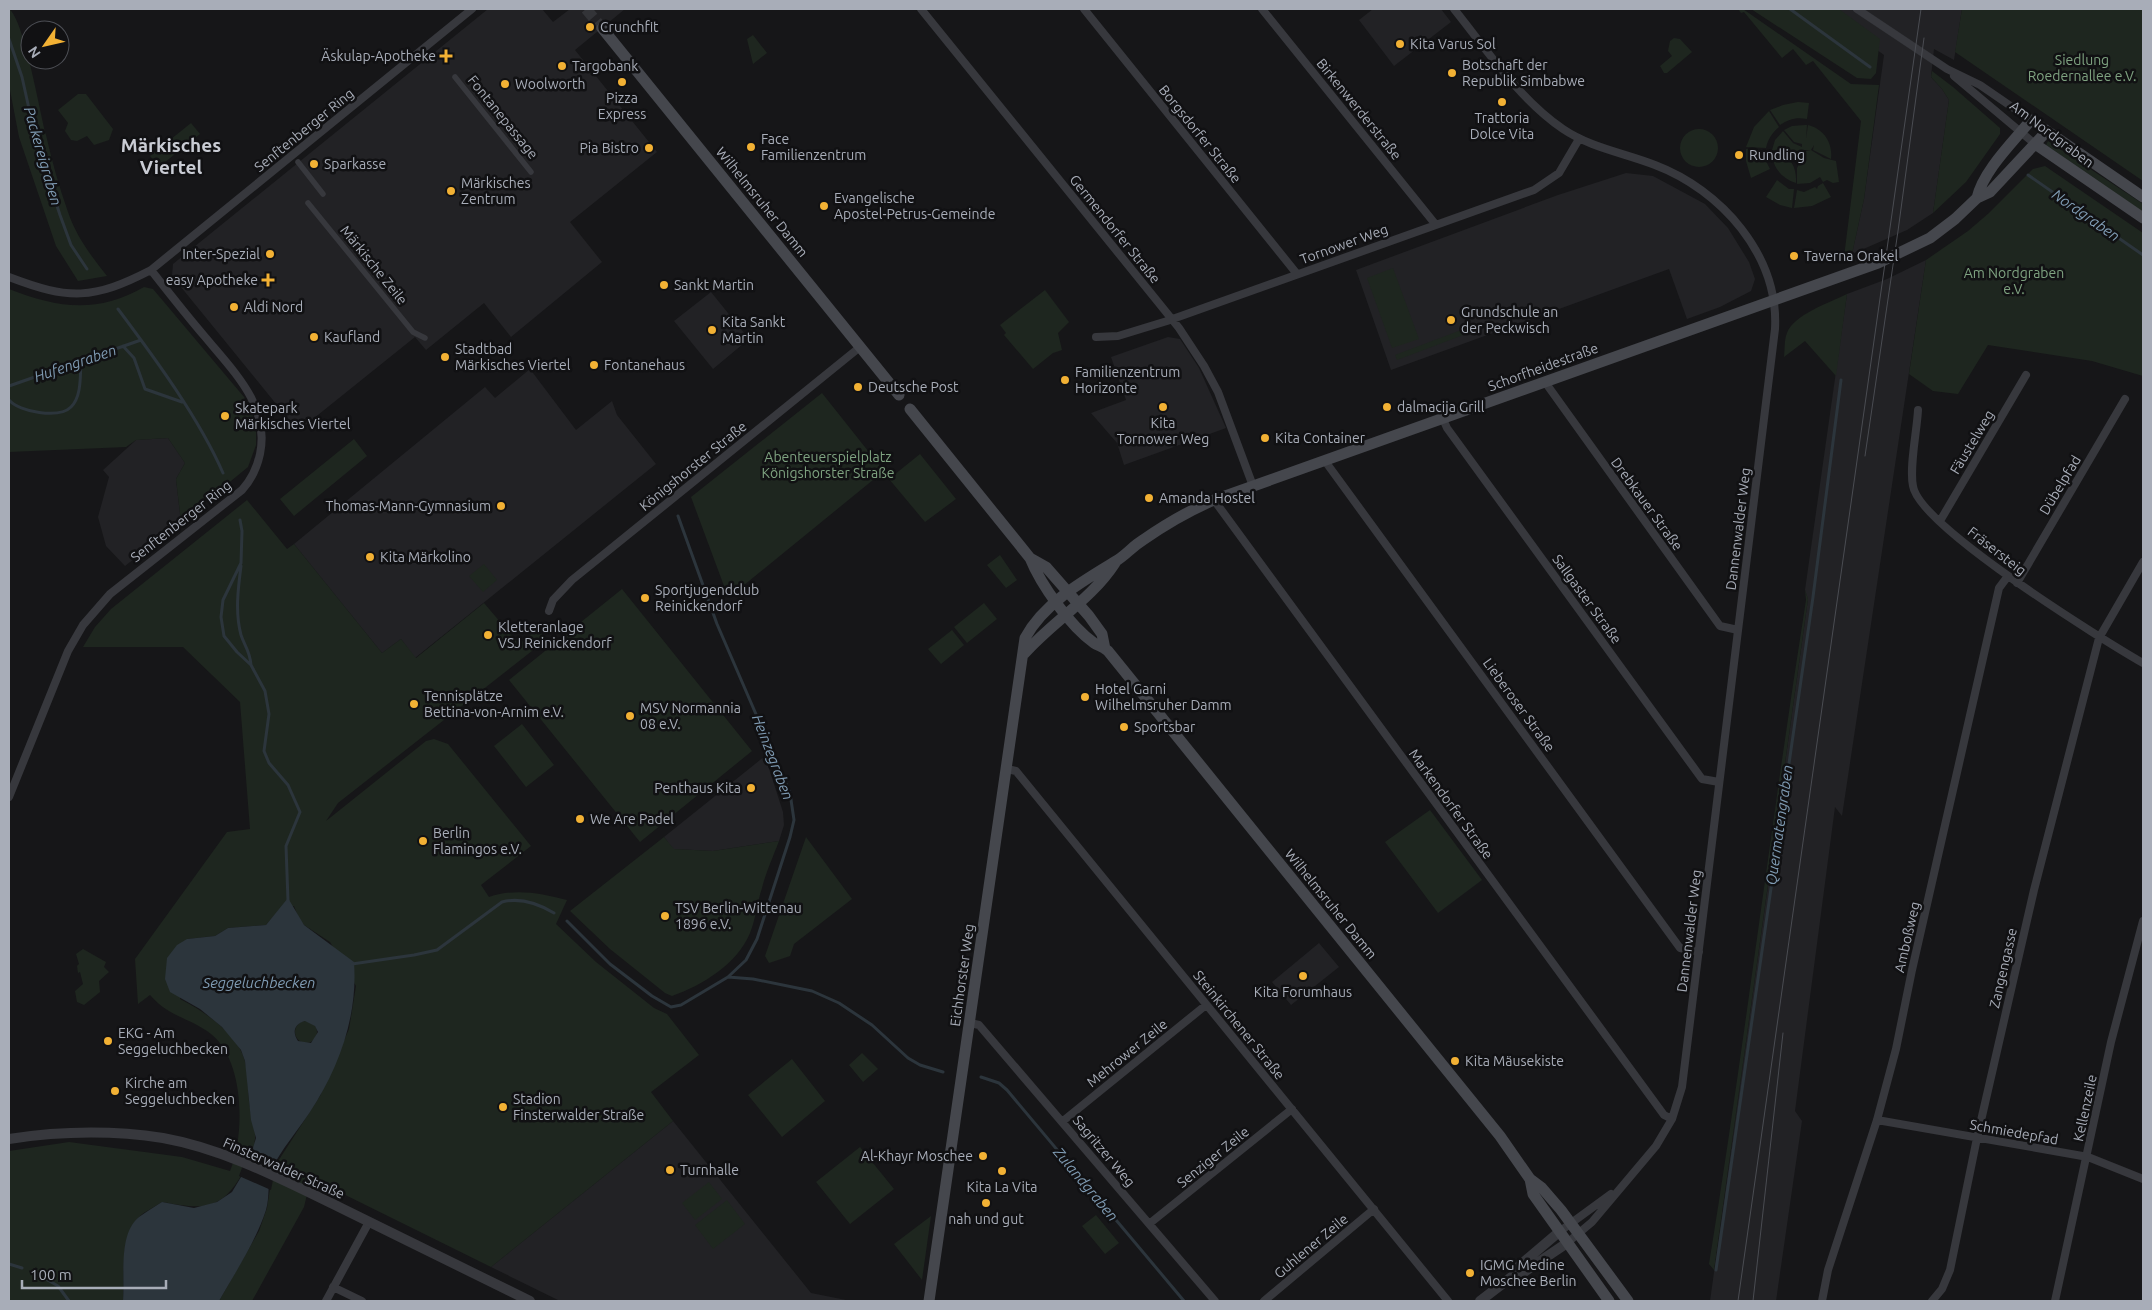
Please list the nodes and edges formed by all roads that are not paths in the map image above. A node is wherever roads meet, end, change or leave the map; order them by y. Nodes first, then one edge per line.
1 (472, 9) edge
2 (921, 9) edge
3 (1084, 9) edge
4 (1262, 9) edge
5 (1454, 9) edge
6 (1857, 9) edge
7 (602, 28) tunnel mouth
8 (1947, 69) junction
9 (455, 77) dead end
10 (2031, 120) junction
11 (2047, 131) junction
12 (2021, 132) junction
13 (1579, 139) junction
14 (2035, 144) junction
15 (298, 162) dead end
16 (531, 172) dead end
17 (323, 194) dead end
18 (2143, 197) edge
19 (1977, 198) junction
20 (308, 203) dead end
21 (2143, 218) edge
22 (1436, 225) junction
23 (151, 270) junction
24 (1297, 274) junction
25 (9, 277) edge
26 (1774, 300) junction
27 (1172, 319) junction
28 (1096, 337) dead end
29 (425, 338) dead end
30 (860, 347) junction
31 (2026, 375) dead end
32 (1545, 382) junction
33 (899, 395) dead end
34 (2125, 399) dead end
35 (910, 409) dead end
36 (1918, 410) dead end
37 (1443, 418) junction
38 (1325, 461) junction
39 (1253, 486) junction
40 (1214, 500) junction
41 (1940, 521) junction
42 (1030, 558) junction
43 (1116, 561) junction
44 (2143, 562) edge
45 (2008, 576) junction
46 (2017, 583) junction
47 (1069, 593) junction
48 (1057, 602) junction
49 (1078, 603) junction
50 (549, 611) dead end
51 (1066, 613) junction
52 (1738, 630) junction
53 (2099, 638) junction
54 (1105, 649) junction
55 (1024, 654) junction
56 (2143, 663) edge
57 (1006, 769) junction
58 (1719, 782) junction
59 (9, 797) edge
60 (2143, 921) edge
61 (1700, 952) junction
62 (1206, 1005) junction
63 (970, 1023) junction
64 (1292, 1109) junction
65 (1672, 1119) junction
66 (1876, 1120) junction
67 (1063, 1121) junction
68 (1977, 1138) junction
69 (9, 1139) edge
70 (2088, 1157) junction
71 (2143, 1179) edge
72 (1530, 1180) junction
73 (1619, 1189) junction
74 (1374, 1209) junction
75 (369, 1222) junction
76 (1570, 1223) junction
77 (1149, 1224) junction
78 (1559, 1232) junction
79 (1578, 1234) junction
80 (1567, 1243) junction
81 (1514, 1275) junction
82 (333, 1287) junction
83 (326, 1301) edge
84 (362, 1301) edge
85 (530, 1301) edge
86 (930, 1301) edge
87 (1215, 1301) edge
88 (1264, 1301) edge
89 (1448, 1301) edge
90 (1480, 1301) edge
91 (1609, 1301) edge
92 (1628, 1301) edge
93 (1822, 1301) edge
94 (1932, 1301) edge
95 (2055, 1301) edge

1 - 23 street, Senftenberger Ring
2 - 27 street, Germendorfer Straße
3 - 24 street, Borgsdorfer Straße
4 - 22 street, Birkenwerderstraße
5 - 13 street, Dannenwalder Weg
6 - 8 street, Am Nordgraben
7 - 30 main road, Wilhelmsruher Damm
8 - 10 street, Am Nordgraben
8 - 12 street, Am Nordgraben
9 - 16 street, Fontanepassage
10 - 11 main road, Am Nordgraben
10 - 12 main road, Schorfheidestraße
11 - 14 main road, Schorfheidestraße
11 - 18 main road, Am Nordgraben
12 - 14 street, Am Nordgraben
12 - 19 main road, Schorfheidestraße
13 - 22 street, Tornower Weg
13 - 26 street, Dannenwalder Weg
14 - 19 main road, Schorfheidestraße
14 - 21 main road, Am Nordgraben
15 - 17 street
19 - 26 main road, Schorfheidestraße
20 - 29 street, Märkische Zeile
22 - 24 street, Tornower Weg
23 - 25 street, Senftenberger Ring
23 - 59 street, Senftenberger Ring
24 - 27 street, Tornower Weg
26 - 32 main road, Schorfheidestraße
26 - 52 street, Dannenwalder Weg
27 - 28 street, Tornower Weg
27 - 39 street, Germendorfer Straße
30 - 33 main road, Wilhelmsruher Damm
30 - 50 street, Königshorster Straße
31 - 41 street, Fäustelweg
32 - 37 main road, Schorfheidestraße
32 - 52 street, Drebkauer Straße
34 - 46 street, Dübelpfad
35 - 42 main road, Wilhelmsruher Damm
36 - 41 street, Fräsersteig
37 - 38 main road, Schorfheidestraße
37 - 58 street, Sallgaster Straße
38 - 39 main road, Schorfheidestraße
38 - 61 street, Lieberoser Straße
39 - 40 main road, Schorfheidestraße
40 - 43 main road, Schorfheidestraße
40 - 65 street, Markendorfer Straße
41 - 45 street, Fräsersteig
42 - 47 main road, Wilhelmsruher Damm
42 - 48 main road, Wilhelmsruher Damm
43 - 47 main road, Schorfheidestraße
43 - 49 main road, Schorfheidestraße
44 - 53 street, Zangengasse
45 - 46 street, Fräsersteig
45 - 66 street, Amboßweg
46 - 53 street, Fräsersteig
47 - 48 main road, Schorfheidestraße
47 - 49 main road, Wilhelmsruher Damm
48 - 51 main road, Wilhelmsruher Damm
48 - 55 main road, Eichhorster Weg
49 - 51 main road, Schorfheidestraße
49 - 54 main road, Wilhelmsruher Damm
51 - 54 main road, Wilhelmsruher Damm
51 - 55 main road
52 - 58 street, Dannenwalder Weg
53 - 56 street, Fräsersteig
53 - 68 street, Zangengasse
54 - 72 main road, Wilhelmsruher Damm
55 - 57 main road, Eichhorster Weg
57 - 62 street, Steinkirchener Straße
57 - 63 main road, Eichhorster Weg
58 - 61 street, Dannenwalder Weg
60 - 70 street, Kellenzeile
61 - 65 street, Dannenwalder Weg
62 - 64 street, Steinkirchener Straße
62 - 67 street, Mehrower Zeile
63 - 67 street, Sagritzer Weg
63 - 86 main road, Eichhorster Weg
64 - 74 street, Steinkirchener Straße
64 - 77 street, Senziger Zeile
65 - 73 street, Dannenwalder Weg
66 - 68 street, Schmiedepfad
66 - 93 street, Amboßweg
67 - 77 street, Sagritzer Weg
68 - 70 street, Schmiedepfad
68 - 94 street, Zangengasse
69 - 75 street, Finsterwalder Straße
70 - 71 street, Schmiedepfad
70 - 95 street, Kellenzeile
72 - 76 main road, Wilhelmsruher Damm
72 - 78 main road, Wilhelmsruher Damm
73 - 76 street, Dannenwalder Weg
73 - 79 street, Dannenwalder Weg
74 - 88 street, Guhlener Zeile
74 - 89 street, Steinkirchener Straße
75 - 82 street
75 - 85 street, Finsterwalder Straße
76 - 78 street, Dannenwalder Weg
76 - 79 main road, Wilhelmsruher Damm
77 - 87 street, Sagritzer Weg
78 - 80 main road, Wilhelmsruher Damm
78 - 81 street
79 - 80 street, Dannenwalder Weg
79 - 92 main road, Wilhelmsruher Damm
80 - 81 street
80 - 91 main road, Wilhelmsruher Damm
81 - 90 street
82 - 83 street
82 - 84 street

